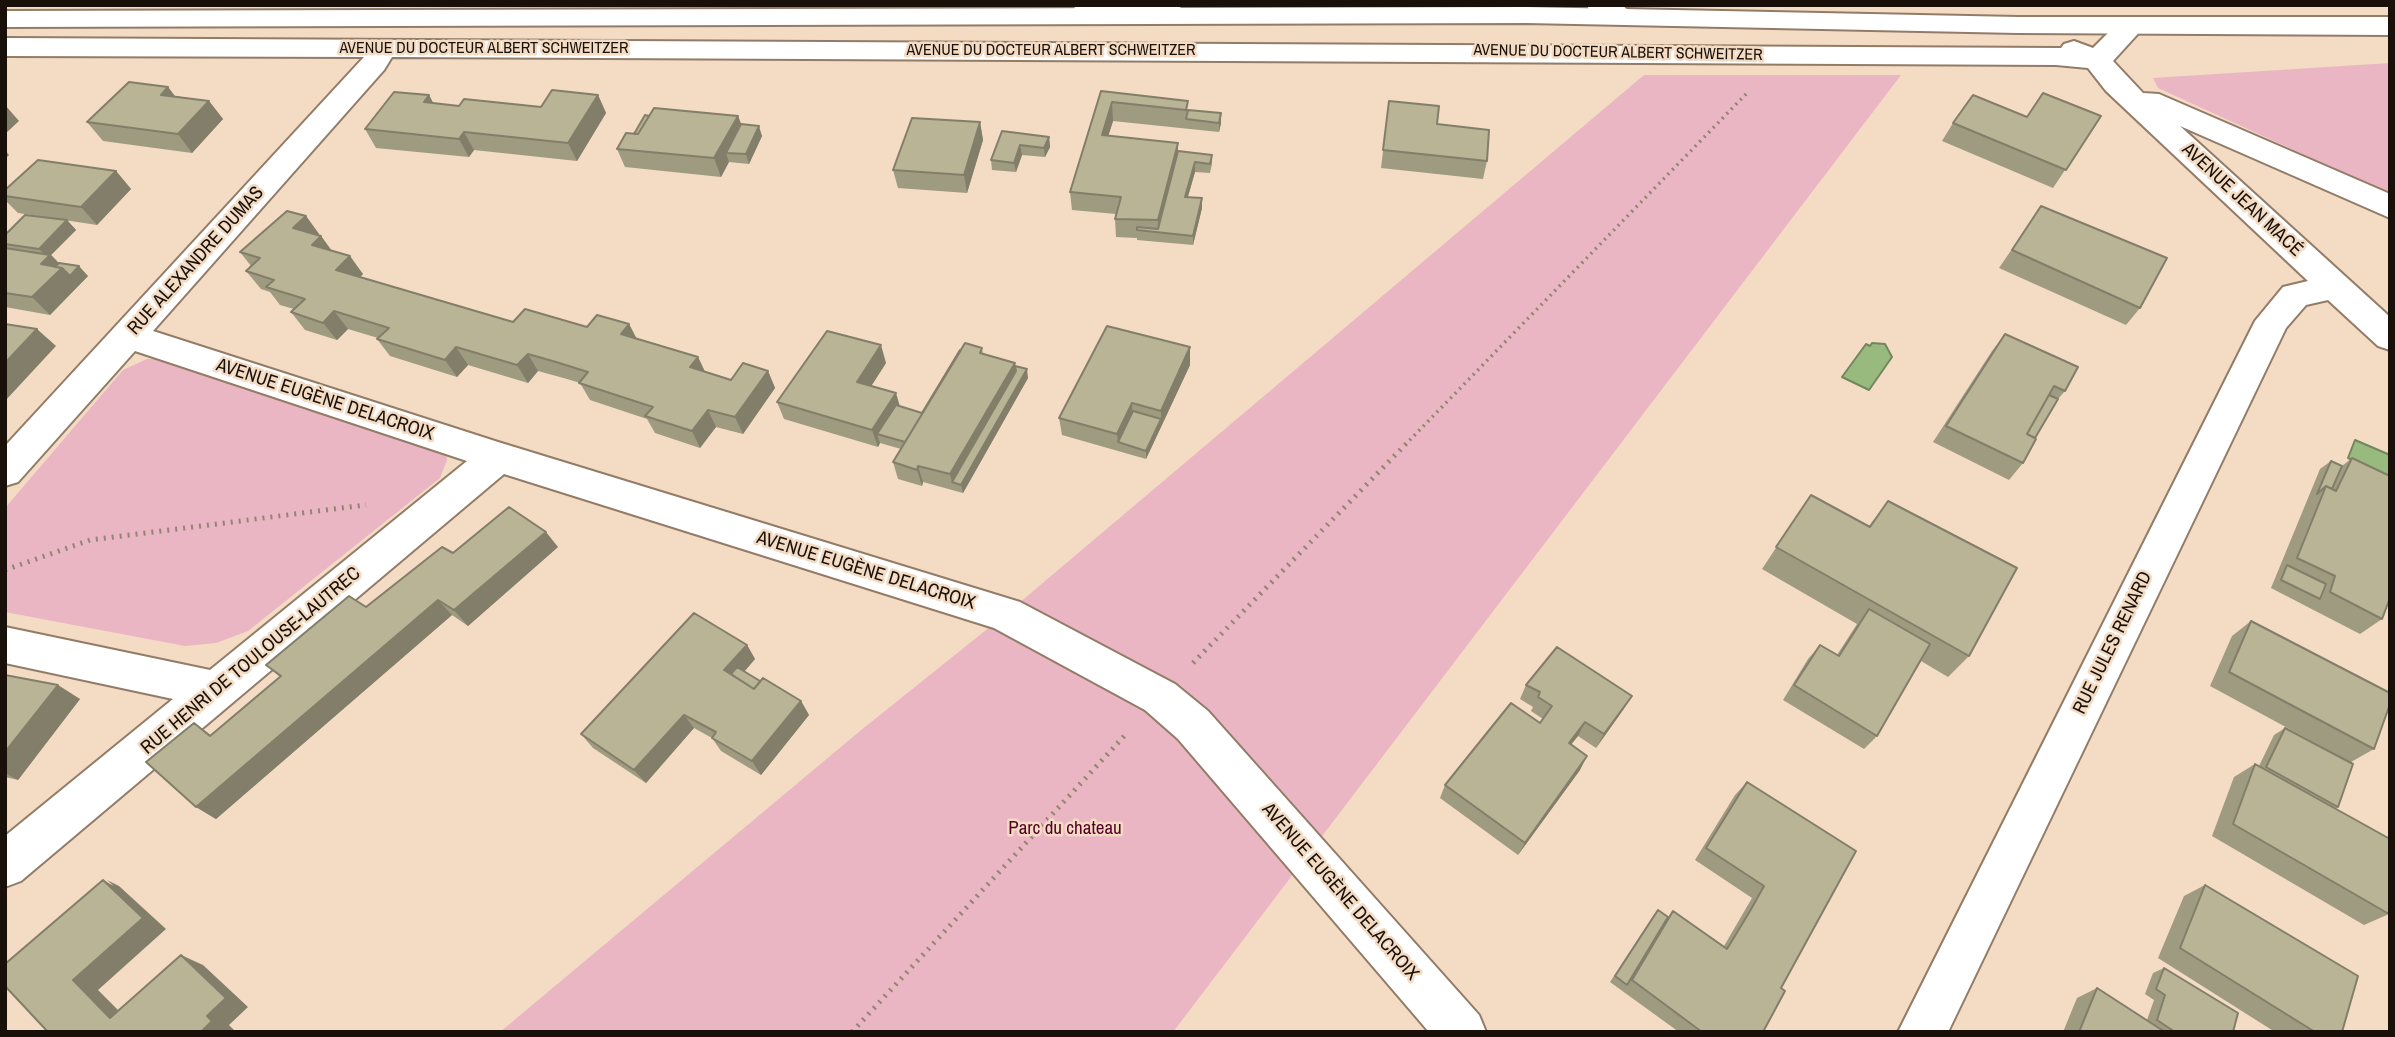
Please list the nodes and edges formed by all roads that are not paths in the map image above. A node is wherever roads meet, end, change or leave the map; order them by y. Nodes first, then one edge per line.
1 (1168, 5) edge
2 (1611, 10) edge
3 (2390, 10) edge
4 (1062, 15) junction
5 (5, 19) edge
6 (2018, 25) junction
7 (2131, 26) junction
8 (2390, 26) edge
9 (5, 47) edge
10 (383, 49) junction
11 (2097, 60) junction
12 (2125, 90) junction
13 (2390, 207) edge
14 (2335, 286) junction
15 (129, 335) junction
16 (2390, 337) edge
17 (498, 457) junction
18 (5, 471) edge
19 (5, 645) edge
20 (217, 690) junction
21 (5, 865) edge
22 (1462, 1032) edge
23 (1922, 1032) edge

1 - 4 street
2 - 4 street
2 - 6 street
3 - 7 street
4 - 5 street
6 - 7 street
6 - 11 street, AVENUE JEAN MACÉ
7 - 8 street
7 - 11 street
9 - 10 street, AVENUE DU DOCTEUR ALBERT SCHWEITZER
10 - 11 street, AVENUE DU DOCTEUR ALBERT SCHWEITZER
10 - 15 street, RUE ALEXANDRE DUMAS
11 - 12 street, AVENUE JEAN MACÉ
12 - 13 street
12 - 14 street, AVENUE JEAN MACÉ
14 - 16 street, AVENUE JEAN MACÉ
14 - 23 street, RUE JULES RENARD
15 - 17 street, AVENUE EUGÈNE DELACROIX
15 - 18 street, RUE ALEXANDRE DUMAS
17 - 20 street, RUE HENRI DE TOULOUSE-LAUTREC
17 - 22 street, AVENUE EUGÈNE DELACROIX
19 - 20 street
20 - 21 street, RUE HENRI DE TOULOUSE-LAUTREC

